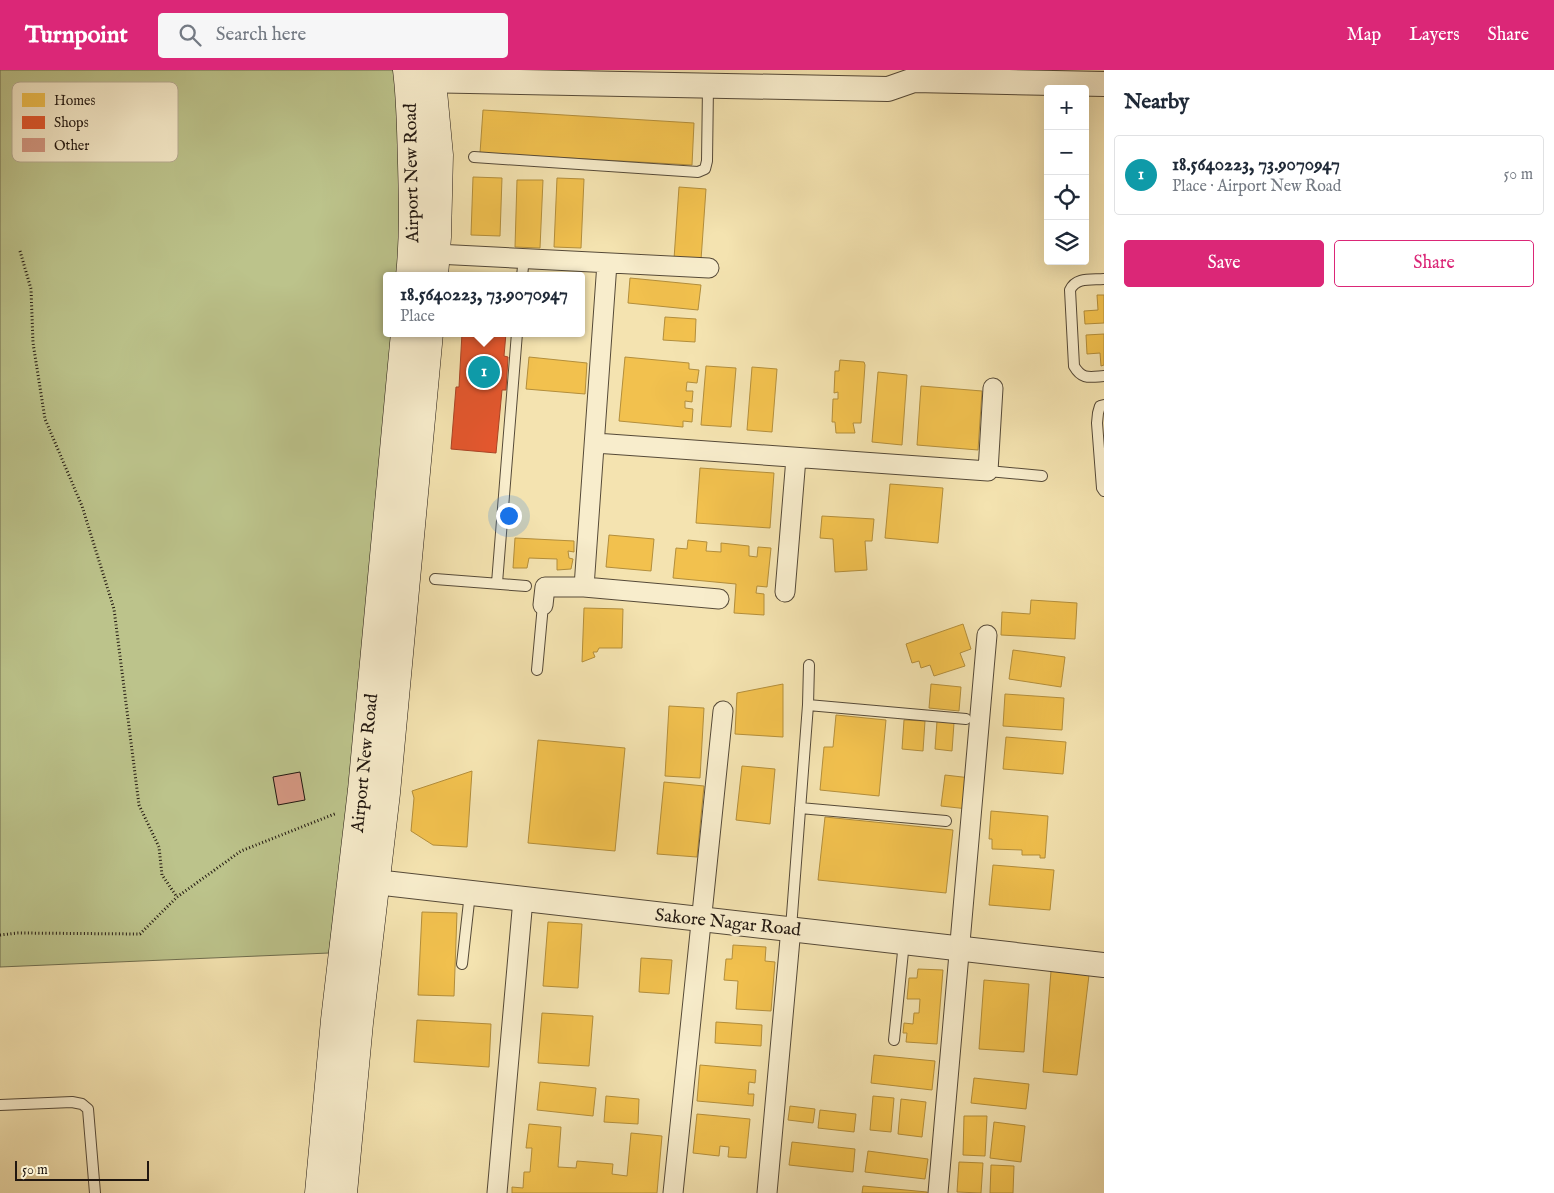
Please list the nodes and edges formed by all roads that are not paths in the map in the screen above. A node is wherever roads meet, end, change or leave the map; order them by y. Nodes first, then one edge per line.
1 (893, 70) edge
2 (420, 75) edge
3 (923, 77) edge
4 (1104, 84) edge
5 (708, 86) junction
6 (474, 157) dead end
7 (607, 263) junction
8 (435, 265) edge
9 (523, 267) edge
10 (709, 268) dead end
11 (410, 272) edge
12 (1104, 279) edge
13 (405, 337) edge
14 (429, 337) edge
15 (518, 337) edge
16 (1104, 376) edge
17 (993, 388) dead end
18 (1104, 404) edge
19 (595, 443) junction
20 (796, 458) junction
21 (988, 471) junction
22 (1042, 476) dead end
23 (1104, 491) edge
24 (435, 578) dead end
25 (497, 583) junction
26 (526, 586) dead end
27 (584, 587) junction
28 (785, 592) dead end
29 (719, 599) dead end
30 (543, 606) joint
31 (987, 635) dead end
32 (809, 665) dead end
33 (537, 670) dead end
34 (808, 704) junction
35 (723, 711) dead end
36 (966, 719) dead end
37 (800, 808) junction
38 (946, 821) dead end
39 (364, 880) junction
40 (470, 893) junction
41 (523, 899) junction
42 (701, 919) junction
43 (791, 928) junction
44 (904, 942) junction
45 (960, 948) junction
46 (462, 964) dead end
47 (1104, 965) edge
48 (894, 1040) dead end
49 (0, 1105) edge
50 (95, 1193) edge
51 (319, 1193) edge
52 (343, 1193) edge
53 (498, 1193) edge
54 (673, 1193) edge
55 (767, 1193) edge
56 (938, 1193) edge

1 - 3 street
2 - 5 street
2 - 8 main road, Airport New Road
2 - 11 main road, Airport New Road
3 - 4 street
3 - 5 street
5 - 6 lane
7 - 9 street
7 - 10 street
7 - 19 street
8 - 9 street
12 - 16 lane
13 - 39 main road, Airport New Road
14 - 39 main road, Airport New Road
15 - 25 lane
17 - 21 street
18 - 23 lane
19 - 20 street
19 - 27 street
20 - 21 street
20 - 28 street
21 - 22 lane
24 - 25 lane
25 - 26 lane
27 - 29 street
27 - 30 street
30 - 33 lane
31 - 45 street
32 - 34 lane
34 - 36 lane
34 - 37 lane
35 - 42 street
37 - 38 lane
37 - 43 lane
39 - 40 street, Sakore Nagar Road
39 - 51 main road, Airport New Road
39 - 52 main road, Airport New Road
40 - 41 street, Sakore Nagar Road
40 - 46 lane
41 - 42 street, Sakore Nagar Road
41 - 53 street
42 - 43 street, Sakore Nagar Road
42 - 54 street
43 - 44 street, Sakore Nagar Road
43 - 55 street
44 - 45 street, Sakore Nagar Road
44 - 48 lane
45 - 47 street, Sakore Nagar Road
45 - 56 street
49 - 50 lane

